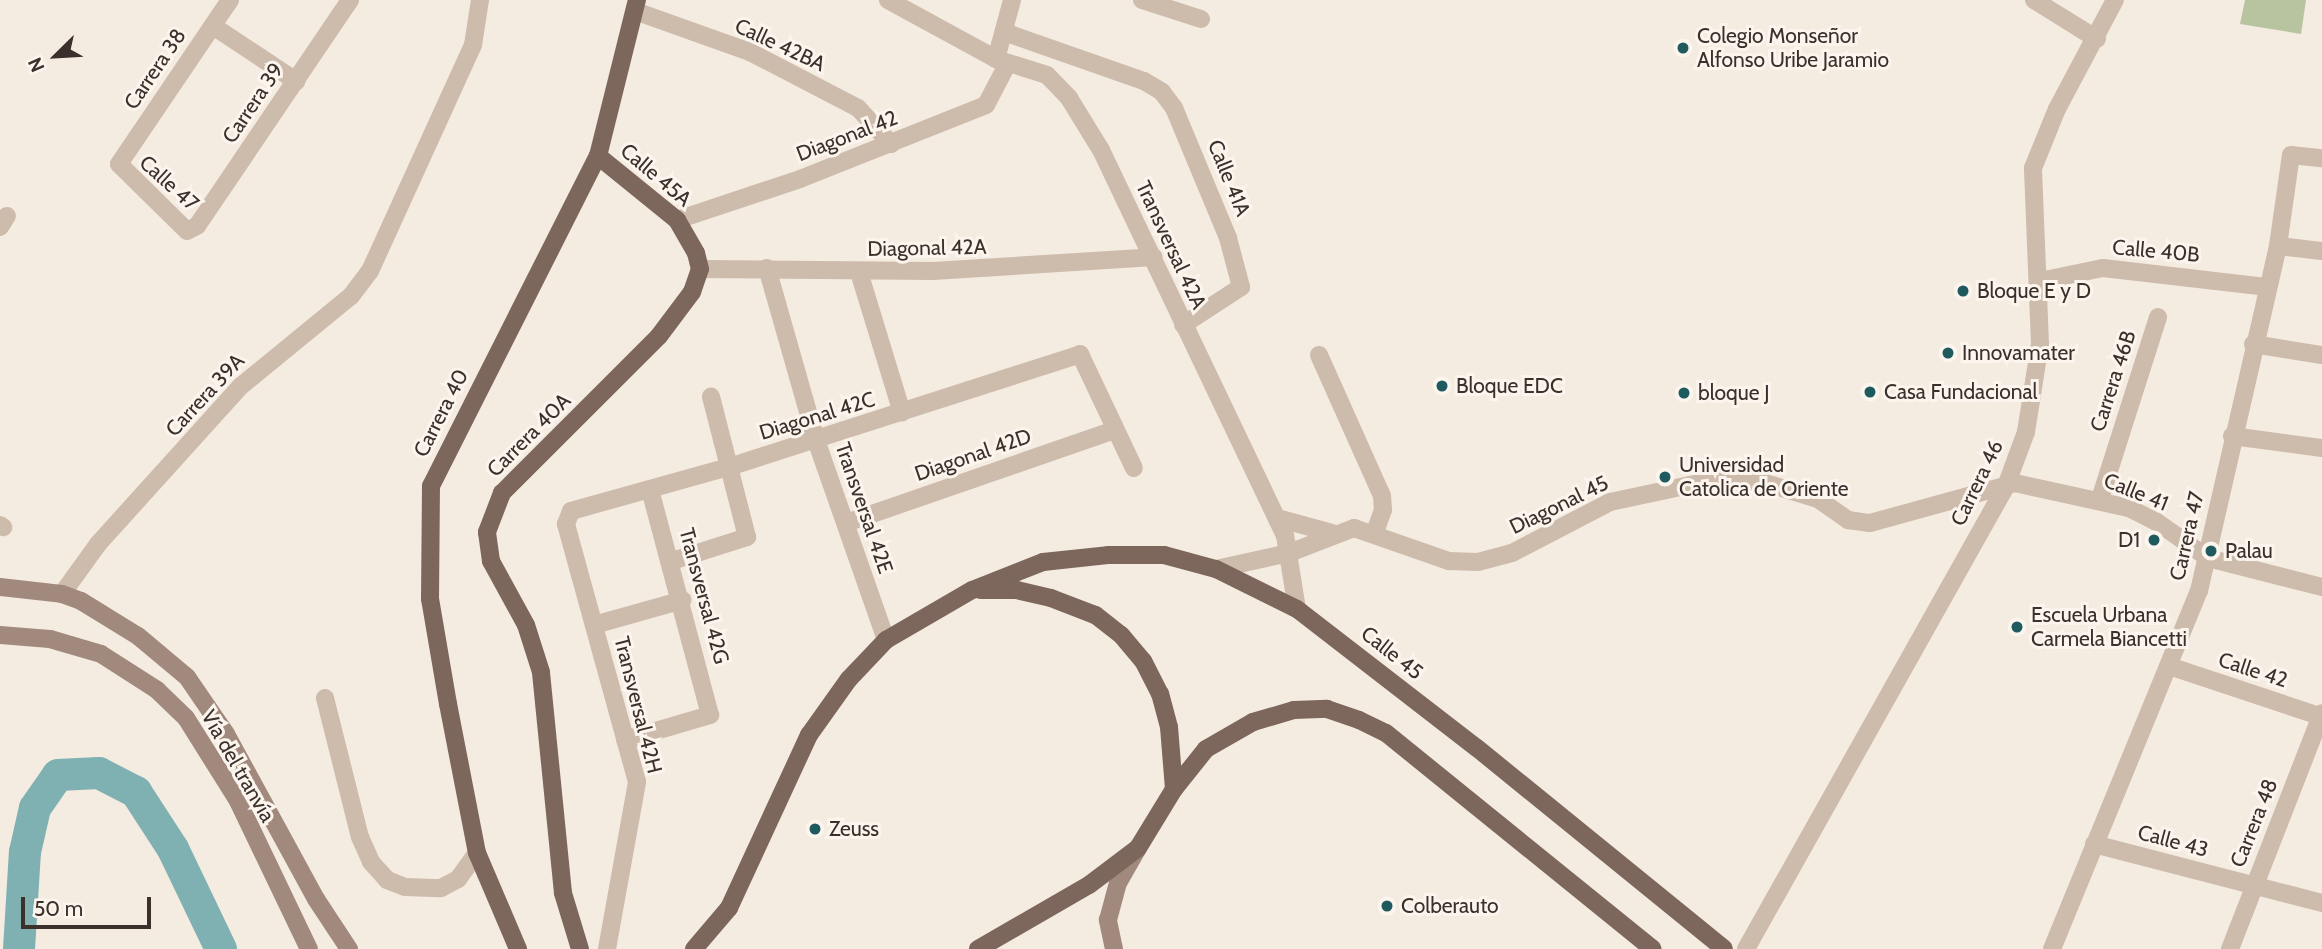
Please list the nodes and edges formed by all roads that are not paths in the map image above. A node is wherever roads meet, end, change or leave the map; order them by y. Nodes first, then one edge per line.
1 (230, 0) edge
2 (350, 0) edge
3 (480, 0) edge
4 (1012, 0) edge
5 (1142, 0) edge
6 (2034, 0) edge
7 (2115, 0) edge
8 (895, 2) edge
9 (636, 6) edge
10 (1201, 19) dead end
11 (212, 26) junction
12 (1004, 32) junction
13 (2097, 39) junction
14 (1002, 61) junction
15 (296, 81) junction
16 (891, 144) junction
17 (598, 156) junction
18 (2322, 158) edge
19 (119, 163) joint
20 (677, 220) junction
21 (193, 230) joint
22 (2278, 246) junction
23 (2322, 251) edge
24 (1154, 257) junction
25 (767, 268) junction
26 (700, 269) junction
27 (859, 272) junction
28 (2040, 281) junction
29 (2268, 286) junction
30 (2158, 317) dead end
31 (1184, 325) junction
32 (2253, 344) junction
33 (1319, 355) dead end
34 (2322, 355) edge
35 (711, 397) dead end
36 (902, 413) junction
37 (1115, 430) junction
38 (2232, 436) junction
39 (816, 440) junction
40 (2322, 448) edge
41 (729, 467) junction
42 (1134, 468) dead end
43 (2006, 486) junction
44 (650, 490) junction
45 (2100, 499) junction
46 (566, 516) joint
47 (1277, 518) junction
48 (846, 523) junction
49 (1375, 532) junction
50 (1332, 533) junction
51 (1289, 553) junction
52 (2208, 558) junction
53 (672, 561) junction
54 (1216, 569) junction
55 (2322, 586) edge
56 (0, 587) edge
57 (972, 590) junction
58 (62, 594) junction
59 (683, 600) junction
60 (1297, 609) junction
61 (594, 625) junction
62 (0, 635) edge
63 (886, 640) junction
64 (2169, 666) junction
65 (325, 698) dead end
66 (2322, 716) edge
67 (625, 740) junction
68 (1174, 789) junction
69 (2094, 844) junction
70 (1138, 848) junction
71 (477, 853) junction
72 (2254, 886) junction
73 (2322, 903) edge
74 (309, 949) edge
75 (349, 949) edge
76 (518, 949) edge
77 (580, 949) edge
78 (607, 949) edge
79 (694, 949) edge
80 (978, 949) edge
81 (1114, 949) edge
82 (1653, 949) edge
83 (1724, 949) edge
84 (1746, 949) edge
85 (2052, 949) edge
86 (2230, 949) edge

1 - 11 street, Carrera 38
2 - 15 street, Carrera 39
3 - 58 street, Carrera 39A
4 - 12 street, Diagonal 42
5 - 10 street
6 - 13 street
7 - 13 street, Carrera 46
8 - 14 street, Transversal 42A
9 - 16 street, Calle 42BA
9 - 17 main road, Carrera 40
11 - 15 street
11 - 19 street, Carrera 38
12 - 14 street, Diagonal 42
12 - 31 street, Calle 41A
13 - 28 street, Carrera 46
14 - 16 street, Diagonal 42
14 - 24 street, Transversal 42A
15 - 21 street, Carrera 39
16 - 20 street, Diagonal 42
17 - 20 main road, Calle 45A
17 - 71 main road, Carrera 40
18 - 22 street, Carrera 47
19 - 21 street, Calle 47
20 - 26 main road, Calle 45A
22 - 23 street
22 - 29 street, Carrera 47
24 - 27 street, Diagonal 42A
24 - 31 street, Transversal 42A
25 - 26 street, Diagonal 42A
25 - 27 street, Diagonal 42A
25 - 39 street, Transversal 42E
26 - 77 main road, Carrera 40A
27 - 36 street
28 - 29 street, Calle 40B
28 - 43 street, Carrera 46
29 - 32 street, Carrera 47
30 - 45 street, Carrera 46B
31 - 47 street, Transversal 42A
32 - 34 street
32 - 38 street, Carrera 47
33 - 49 street
35 - 41 street
36 - 37 street, Diagonal 42C
36 - 39 street, Diagonal 42C
37 - 42 street
37 - 48 street, Diagonal 42D
38 - 40 street
38 - 52 street, Carrera 47
39 - 41 street, Diagonal 42C
39 - 48 street, Transversal 42E
41 - 44 street, Diagonal 42C
41 - 53 street
43 - 45 street, Calle 41
43 - 49 street, Diagonal 45
43 - 84 street, Carrera 46
44 - 46 street, Diagonal 42C
44 - 53 street, Transversal 42G
45 - 52 street, Calle 41
46 - 61 street, Transversal 42H
47 - 50 street, Diagonal 45
47 - 51 street, Transversal 42A
48 - 63 street, Transversal 42E
49 - 50 street, Diagonal 45
50 - 51 street, Diagonal 45
51 - 54 street, Diagonal 45
51 - 60 street, Transversal 42A
52 - 55 street, Calle 41
52 - 64 street, Carrera 47
53 - 59 street, Transversal 42G
54 - 57 main road, Calle 45
54 - 60 main road, Calle 45
56 - 58 main road, Vía del tranvía
57 - 63 main road, Calle 45
57 - 68 main road
58 - 75 main road, Vía del tranvía
59 - 61 street
59 - 67 street, Transversal 42G
60 - 83 main road, Calle 45
61 - 67 street, Transversal 42H
62 - 74 main road, Vía del tranvía
63 - 79 main road, Calle 45
64 - 66 street, Calle 42
64 - 69 street, Carrera 47
65 - 71 street
66 - 72 street, Carrera 48
67 - 78 street, Transversal 42H
68 - 70 main road
68 - 82 main road
69 - 72 street, Calle 43
69 - 85 street, Carrera 47
70 - 80 main road
70 - 81 main road
71 - 76 main road, Carrera 40
72 - 73 street, Calle 43
72 - 86 street, Carrera 48

